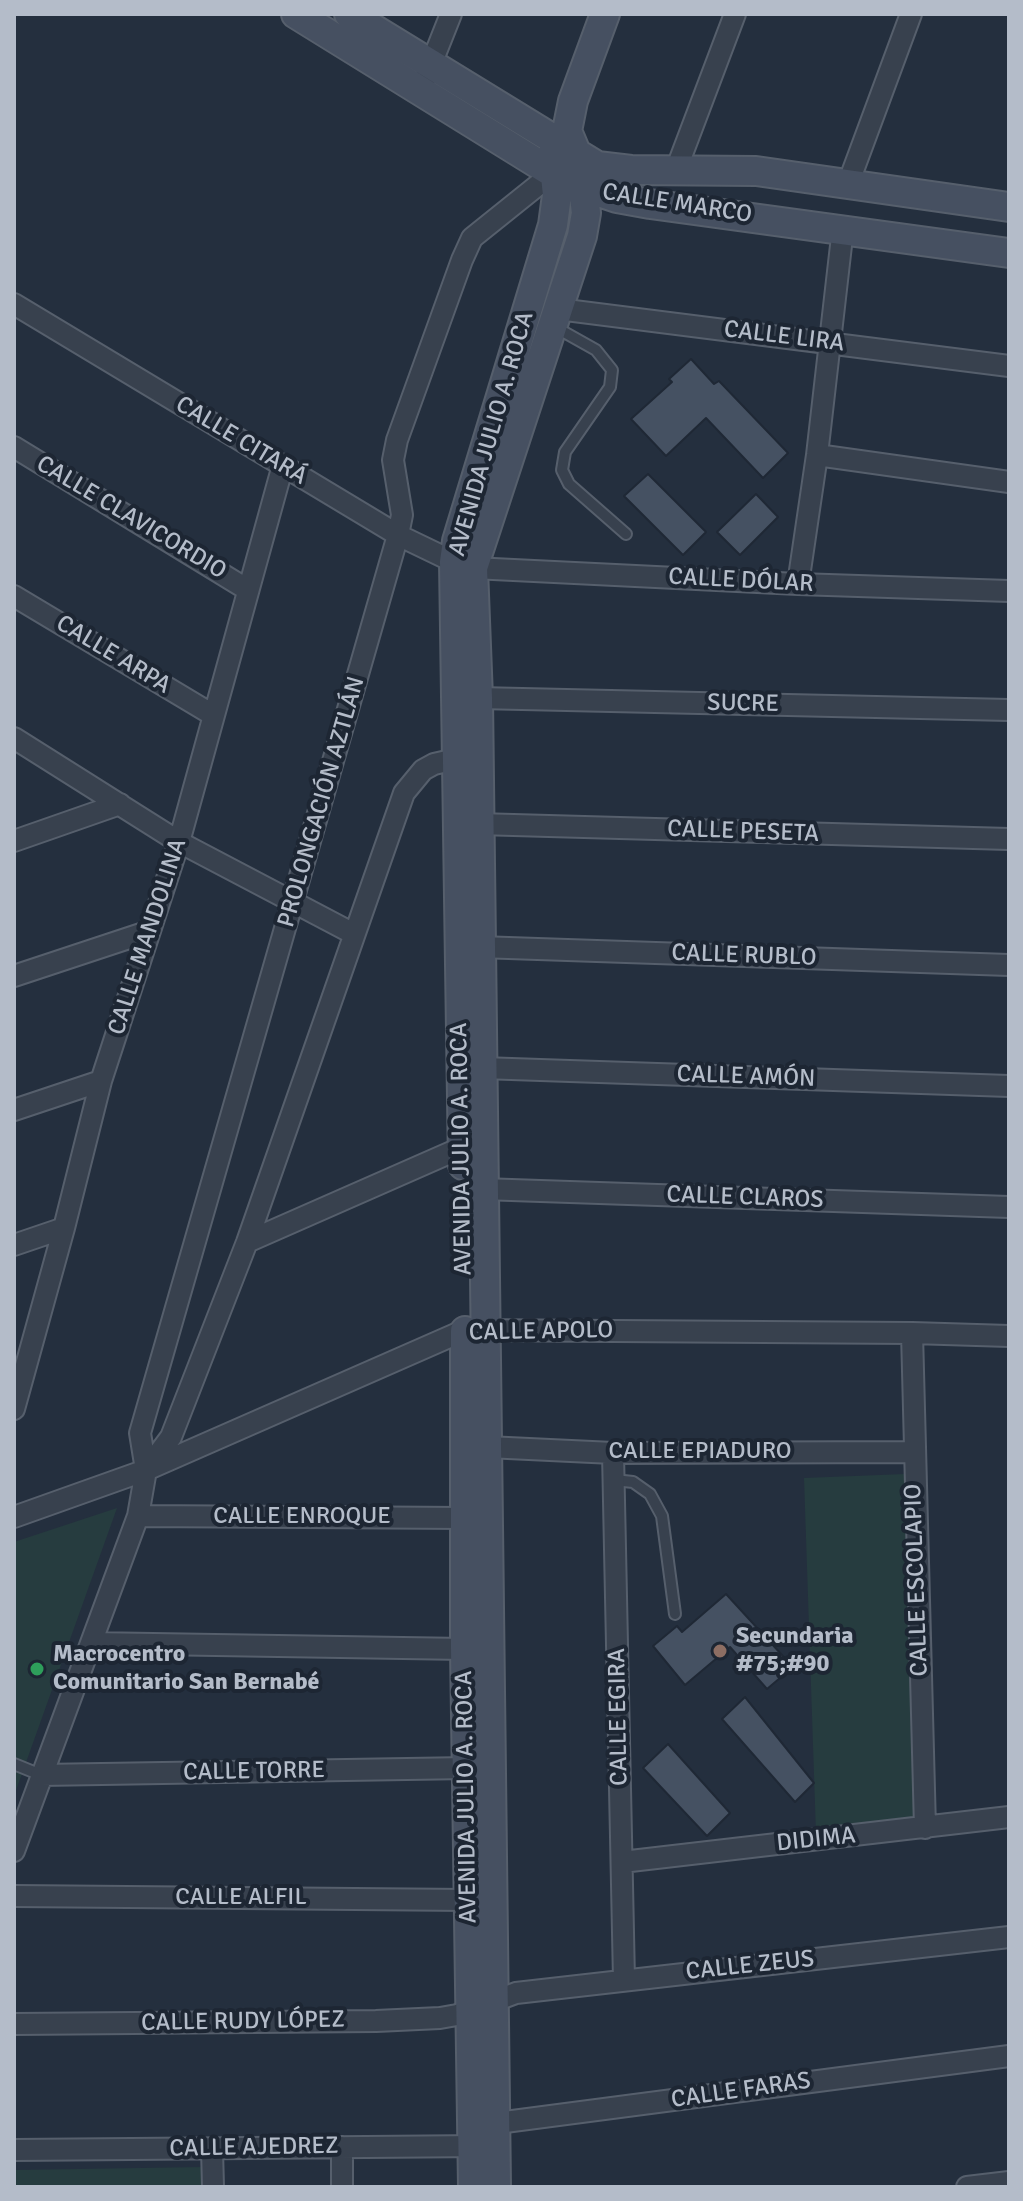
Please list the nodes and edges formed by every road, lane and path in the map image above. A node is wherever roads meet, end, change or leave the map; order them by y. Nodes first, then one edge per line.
1 (296, 14) edge
2 (349, 14) edge
3 (451, 14) edge
4 (605, 14) edge
5 (735, 14) edge
6 (911, 14) edge
7 (433, 64) junction
8 (420, 91) junction
9 (566, 143) junction
10 (676, 170) junction
11 (553, 173) junction
12 (848, 184) junction
13 (581, 186) junction
14 (1009, 207) edge
15 (843, 228) junction
16 (1009, 253) edge
17 (14, 304) edge
18 (556, 318) junction
19 (831, 343) junction
20 (1009, 366) edge
21 (14, 447) edge
22 (817, 455) junction
23 (283, 465) junction
24 (1009, 482) edge
25 (626, 534) dead end
26 (398, 535) junction
27 (464, 565) junction
28 (798, 584) junction
29 (248, 590) junction
30 (1009, 591) edge
31 (14, 596) edge
32 (478, 698) junction
33 (1009, 710) edge
34 (213, 715) junction
35 (14, 738) edge
36 (456, 759) junction
37 (120, 804) junction
38 (478, 824) junction
39 (1009, 839) edge
40 (14, 841) edge
41 (179, 842) junction
42 (293, 904) junction
43 (150, 931) junction
44 (354, 934) junction
45 (479, 947) junction
46 (1009, 965) edge
47 (14, 976) edge
48 (482, 1068) junction
49 (101, 1081) junction
50 (1009, 1086) edge
51 (14, 1110) edge
52 (463, 1147) junction
53 (482, 1189) junction
54 (1009, 1207) edge
55 (64, 1228) junction
56 (247, 1242) junction
57 (14, 1245) edge
58 (474, 1329) junction
59 (912, 1333) junction
60 (1009, 1336) edge
61 (19, 1370) edge
62 (14, 1409) edge
63 (487, 1447) junction
64 (913, 1452) junction
65 (613, 1453) junction
66 (146, 1470) junction
67 (614, 1480) junction
68 (138, 1516) junction
69 (14, 1517) edge
70 (466, 1518) junction
71 (675, 1614) dead end
72 (91, 1643) junction
73 (465, 1649) junction
74 (14, 1764) edge
75 (468, 1768) junction
76 (41, 1775) junction
77 (1009, 1817) edge
78 (925, 1828) junction
79 (14, 1851) edge
80 (622, 1862) junction
81 (14, 1896) edge
82 (468, 1900) junction
83 (1009, 1937) edge
84 (624, 1980) junction
85 (482, 2006) junction
86 (14, 2024) edge
87 (1009, 2056) edge
88 (484, 2135) junction
89 (342, 2147) junction
90 (212, 2149) junction
91 (14, 2150) edge
92 (1009, 2182) edge
93 (213, 2187) edge
94 (342, 2187) edge
95 (473, 2187) edge
96 (496, 2187) edge
97 (967, 2187) edge

1 - 8 street, CALLE MARCO
2 - 7 street, CALLE MARCO
3 - 7 street
4 - 9 street, AVENIDA JULIO A. ROCA
5 - 10 street
6 - 12 street
7 - 8 street
7 - 9 street, CALLE MARCO
8 - 11 street, CALLE MARCO
9 - 10 street, CALLE MARCO
9 - 11 street, AVENIDA JULIO A. ROCA
9 - 13 street, AVENIDA JULIO A. ROCA
10 - 12 street, CALLE MARCO
11 - 13 street, CALLE MARCO
11 - 26 street, PROLONGACIÓN AZTLÁN
11 - 27 street, AVENIDA JULIO A. ROCA
12 - 14 street, CALLE MARCO
13 - 15 street, CALLE MARCO
13 - 18 street, AVENIDA JULIO A. ROCA
15 - 16 street, CALLE MARCO
15 - 19 street
17 - 23 street, CALLE CITARÁ
18 - 19 street, CALLE LIRA
18 - 25 lane
18 - 27 street, AVENIDA JULIO A. ROCA
19 - 20 street, CALLE LIRA
19 - 22 street
21 - 29 street, CALLE CLAVICORDIO
22 - 24 street
22 - 28 street
23 - 26 street, CALLE CITARÁ
23 - 29 street, CALLE MANDOLINA
26 - 27 street, CALLE CITARÁ
26 - 42 street, PROLONGACIÓN AZTLÁN
27 - 28 street, CALLE DÓLAR
27 - 32 street, AVENIDA JULIO A. ROCA
27 - 36 street, AVENIDA JULIO A. ROCA
28 - 30 street, CALLE DÓLAR
29 - 34 street, CALLE MANDOLINA
31 - 34 street, CALLE ARPA
32 - 33 street, SUCRE
32 - 38 street, AVENIDA JULIO A. ROCA
34 - 41 street, CALLE MANDOLINA
35 - 37 street
36 - 44 street, PROLONGACIÓN AZTLÁN
36 - 52 street, AVENIDA JULIO A. ROCA
37 - 40 street
37 - 41 street
38 - 39 street, CALLE PESETA
38 - 45 street, AVENIDA JULIO A. ROCA
41 - 42 street
41 - 43 street, CALLE MANDOLINA
42 - 44 street
42 - 66 street, PROLONGACIÓN AZTLÁN
43 - 47 street
43 - 49 street, CALLE MANDOLINA
44 - 56 street, PROLONGACIÓN AZTLÁN
45 - 46 street, CALLE RUBLO
45 - 48 street, AVENIDA JULIO A. ROCA
48 - 50 street, CALLE AMÓN
48 - 53 street, AVENIDA JULIO A. ROCA
49 - 51 street
49 - 55 street, CALLE MANDOLINA
52 - 56 street
52 - 58 street, AVENIDA JULIO A. ROCA
53 - 54 street, CALLE CLAROS
53 - 58 street, AVENIDA JULIO A. ROCA
55 - 57 street
55 - 61 street, CALLE MANDOLINA
56 - 66 street, PROLONGACIÓN AZTLÁN
58 - 59 street, CALLE APOLO
58 - 63 street, AVENIDA JULIO A. ROCA
58 - 66 street, CALLE APOLO
58 - 70 street, AVENIDA JULIO A. ROCA
59 - 60 street, CALLE APOLO
59 - 64 street, CALLE ESCOLAPIO
61 - 62 street, CALLE MANDOLINA
63 - 65 street, CALLE EPIADURO
63 - 85 street, AVENIDA JULIO A. ROCA
64 - 65 street, CALLE EPIADURO
64 - 78 street, CALLE ESCOLAPIO
65 - 67 street, CALLE EGIRA
66 - 68 street, PROLONGACIÓN AZTLÁN
66 - 69 street, CALLE APOLO
67 - 71 lane
67 - 80 street, CALLE EGIRA
68 - 70 street, CALLE ENROQUE
68 - 72 street, PROLONGACIÓN AZTLÁN
70 - 73 street, AVENIDA JULIO A. ROCA
72 - 73 street
72 - 76 street, PROLONGACIÓN AZTLÁN
73 - 75 street, AVENIDA JULIO A. ROCA
74 - 76 lane
75 - 76 street, CALLE TORRE
75 - 82 street, AVENIDA JULIO A. ROCA
76 - 79 street, PROLONGACIÓN AZTLÁN
77 - 78 street, DIDIMA
78 - 80 street, DIDIMA
80 - 84 street, CALLE EGIRA
81 - 82 street, CALLE ALFIL
82 - 85 street, AVENIDA JULIO A. ROCA
83 - 84 street, CALLE ZEUS
84 - 85 street, CALLE ZEUS
85 - 86 street, CALLE RUDY LÓPEZ
85 - 88 street, AVENIDA JULIO A. ROCA
87 - 88 street, CALLE FARAS
88 - 89 street, CALLE AJEDREZ
88 - 95 street, AVENIDA JULIO A. ROCA
88 - 96 street, AVENIDA JULIO A. ROCA
89 - 90 street, CALLE AJEDREZ
89 - 94 street
90 - 91 street, CALLE AJEDREZ
90 - 93 street
92 - 97 street

